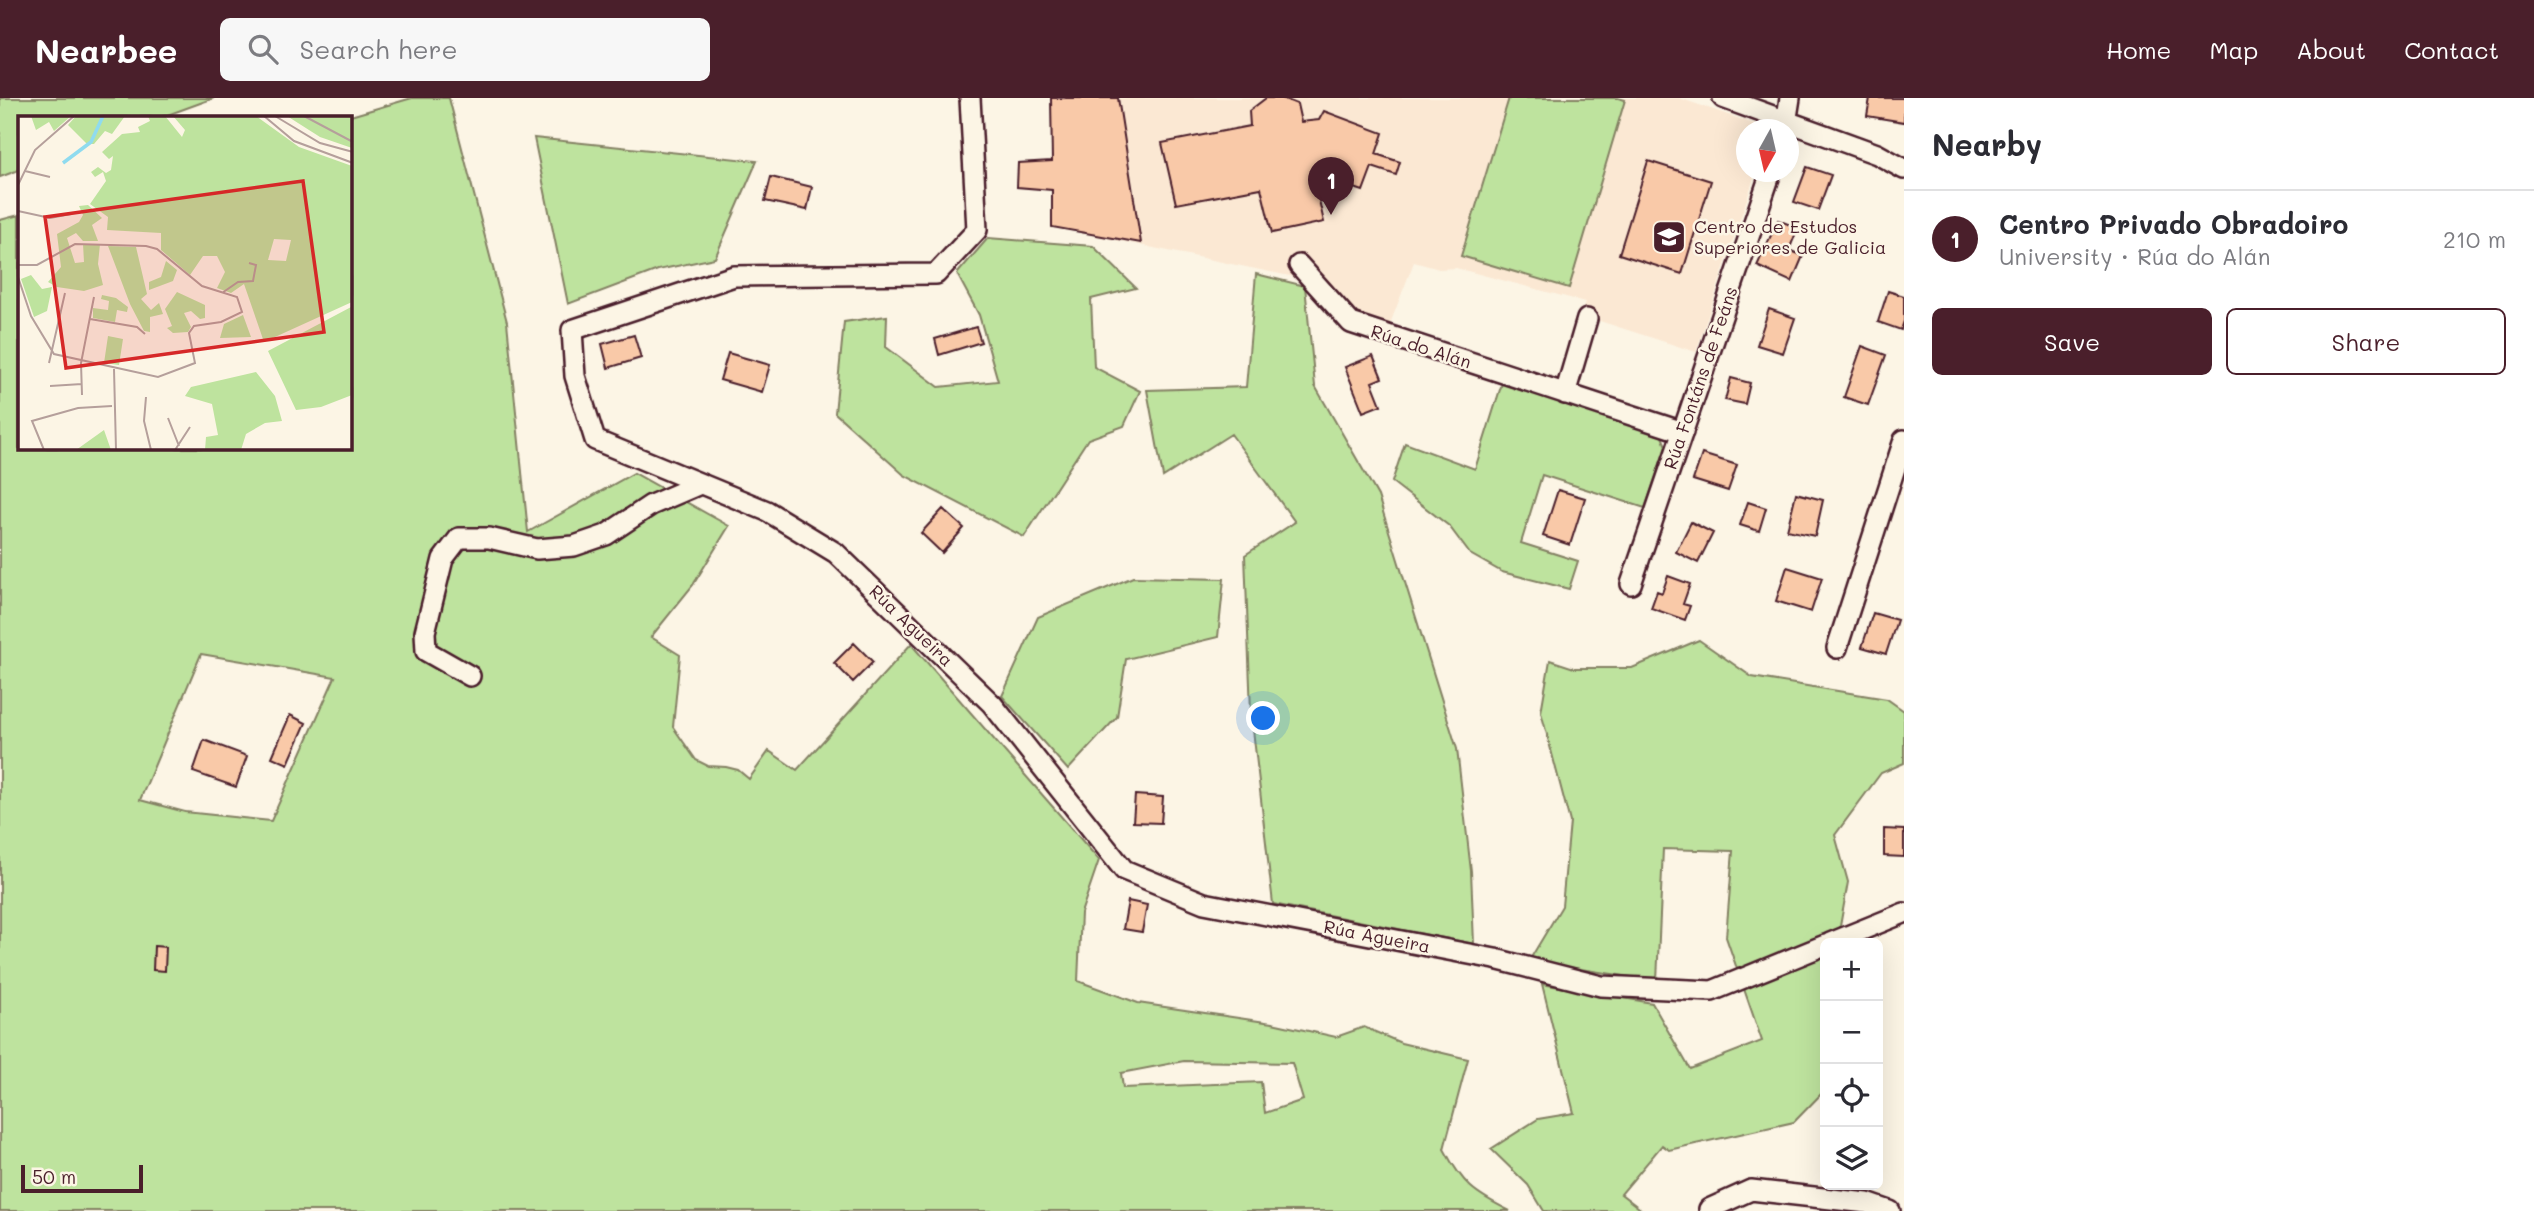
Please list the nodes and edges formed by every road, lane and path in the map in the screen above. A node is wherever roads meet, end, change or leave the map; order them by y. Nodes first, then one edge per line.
1 (970, 98) edge
2 (1723, 98) edge
3 (1790, 98) edge
4 (1772, 119) edge
5 (1787, 119) edge
6 (1799, 129) edge
7 (1904, 169) edge
8 (1768, 182) edge
9 (1299, 265) dead end
10 (1587, 319) dead end
11 (1565, 394) junction
12 (1683, 432) junction
13 (1904, 440) edge
14 (700, 484) junction
15 (1631, 584) dead end
16 (1837, 648) dead end
17 (470, 676) dead end
18 (1904, 914) edge
19 (1843, 938) edge
20 (1820, 947) edge
21 (1709, 1209) dead end
22 (1890, 1211) edge

1 - 14 street, Rúa Agueira
2 - 4 street
3 - 5 street
6 - 7 street
8 - 12 street, Rúa Fontáns de Feáns
9 - 11 street, Rúa do Alán
10 - 11 street
11 - 12 street, Rúa do Alán
12 - 15 street, Rúa Fontáns de Feáns
13 - 16 street
14 - 17 street
14 - 20 street, Rúa Agueira
18 - 19 street
21 - 22 street

